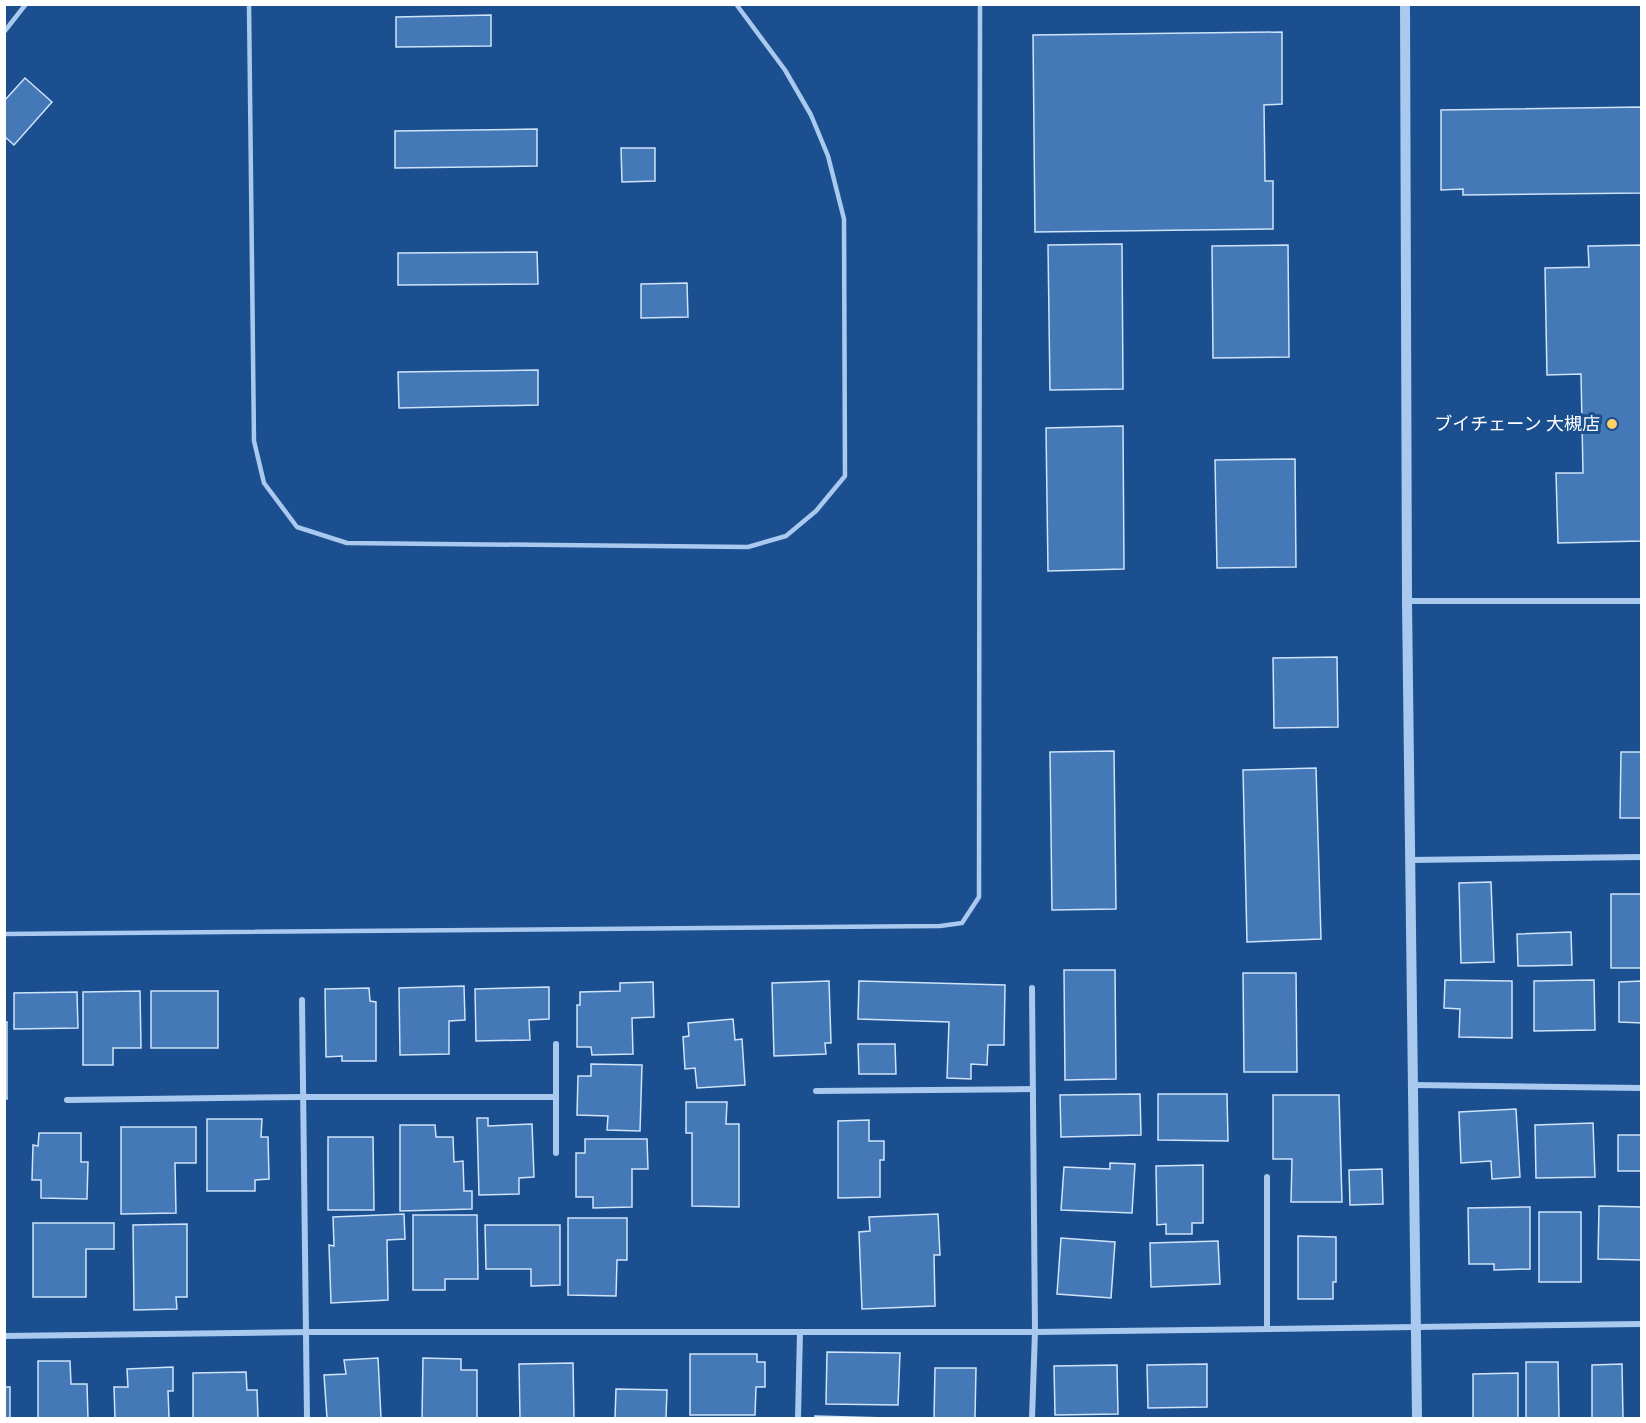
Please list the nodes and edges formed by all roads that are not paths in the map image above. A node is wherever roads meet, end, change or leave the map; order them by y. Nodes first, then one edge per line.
1 (26, 4) edge
2 (249, 4) edge
3 (736, 4) edge
4 (980, 4) edge
5 (1405, 4) edge
6 (4, 32) edge
7 (1407, 601) junction
8 (1641, 601) edge
9 (1641, 857) edge
10 (1410, 860) junction
11 (4, 934) edge
12 (1032, 988) dead end
13 (302, 1000) dead end
14 (556, 1044) dead end
15 (1413, 1085) junction
16 (1641, 1088) edge
17 (1033, 1089) junction
18 (816, 1091) dead end
19 (303, 1097) junction
20 (556, 1097) junction
21 (67, 1100) dead end
22 (556, 1153) dead end
23 (1267, 1177) dead end
24 (1641, 1324) edge
25 (1416, 1327) junction
26 (1267, 1329) junction
27 (307, 1332) junction
28 (800, 1332) junction
29 (1035, 1332) junction
30 (4, 1336) edge
31 (307, 1419) edge
32 (798, 1419) edge
33 (1032, 1419) edge
34 (1417, 1419) edge

1 - 6 lane
2 - 3 lane
4 - 11 lane
5 - 7 street
7 - 8 street
7 - 10 street
9 - 10 street
10 - 15 street
12 - 17 street
13 - 19 street
14 - 20 street
15 - 16 street
15 - 25 street
17 - 18 street
17 - 29 street
19 - 20 street
19 - 21 street
19 - 27 street
20 - 22 street
23 - 26 street
24 - 25 street
25 - 26 street
25 - 34 street
26 - 29 street
27 - 28 street
27 - 30 street
27 - 31 street
28 - 29 street
28 - 32 street
29 - 33 street

